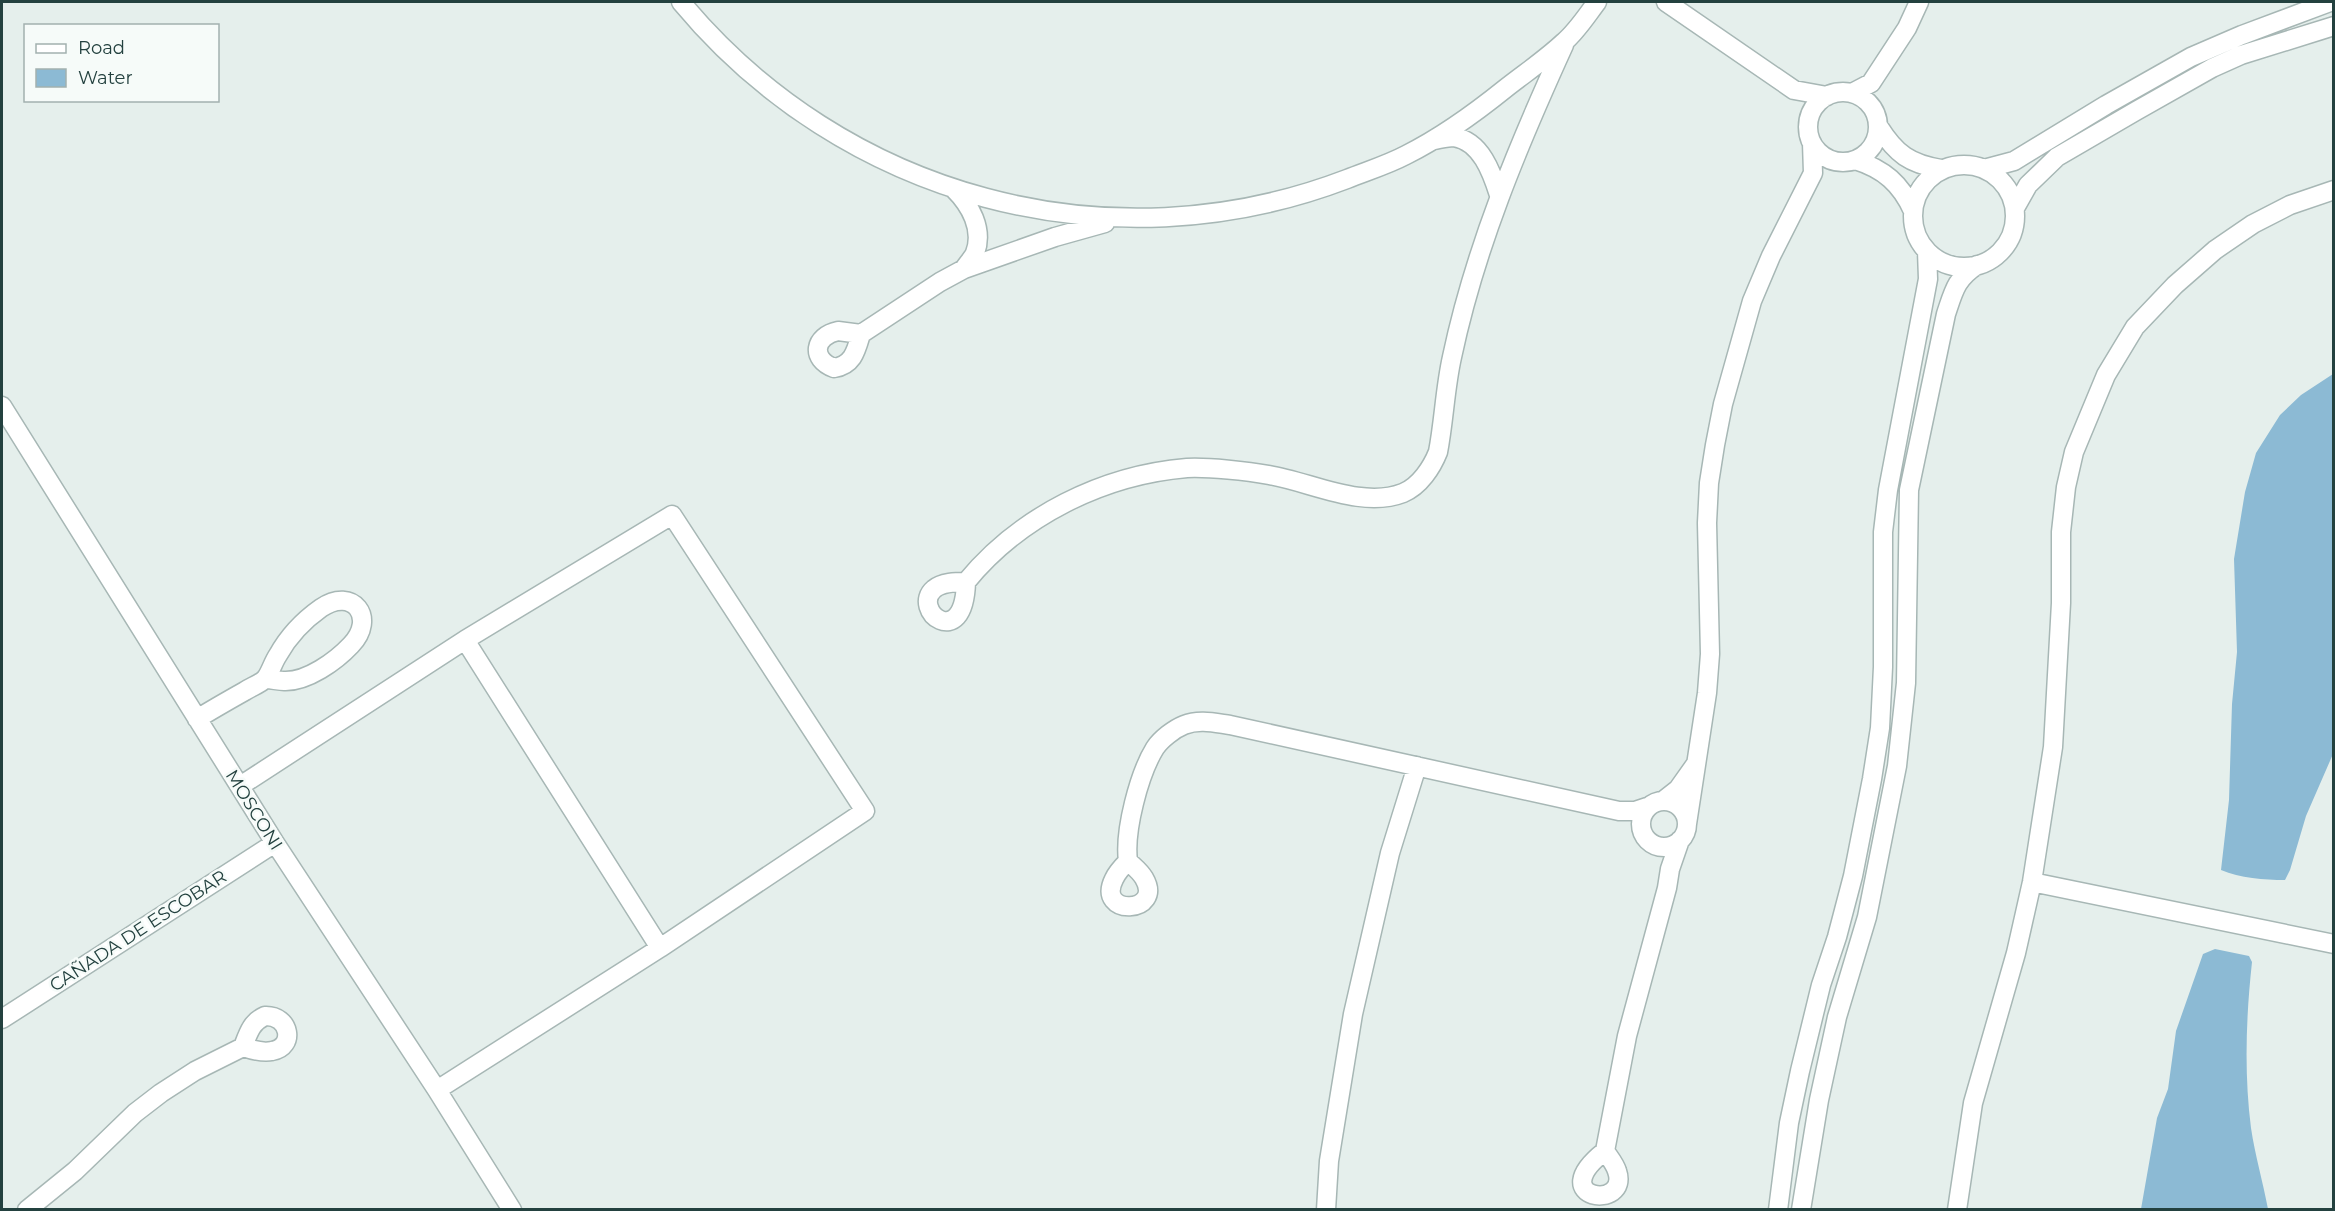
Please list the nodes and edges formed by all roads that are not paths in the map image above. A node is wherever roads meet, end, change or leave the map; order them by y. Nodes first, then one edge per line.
1 (681, 2) edge
2 (1597, 2) edge
3 (1666, 2) edge
4 (1919, 2) edge
5 (2330, 2) edge
6 (2334, 26) edge
7 (1566, 41) junction
8 (1871, 83) junction
9 (1794, 90) junction
10 (1852, 93) junction
11 (1827, 96) junction
12 (1869, 103) junction
13 (1808, 121) junction
14 (1879, 127) junction
15 (1433, 141) junction
16 (1812, 143) junction
17 (1847, 161) junction
18 (1984, 169) junction
19 (1941, 170) junction
20 (1813, 173) junction
21 (953, 189) junction
22 (2334, 190) edge
23 (1499, 195) junction
24 (2015, 208) junction
25 (1913, 211) junction
26 (1129, 218) junction
27 (1927, 251) junction
28 (1977, 265) junction
29 (964, 269) junction
30 (861, 334) dead end
31 (2, 406) edge
32 (966, 582) dead end
33 (465, 640) junction
34 (266, 678) junction
35 (197, 719) junction
36 (1696, 763) junction
37 (1417, 766) junction
38 (240, 786) junction
39 (1650, 818) junction
40 (1684, 832) junction
41 (275, 843) junction
42 (1128, 861) dead end
43 (1670, 869) junction
44 (2032, 882) junction
45 (2334, 944) edge
46 (660, 948) junction
47 (2, 1018) edge
48 (243, 1047) dead end
49 (437, 1090) junction
50 (1605, 1151) dead end
51 (27, 1209) edge
52 (512, 1209) edge
53 (1326, 1209) edge
54 (1778, 1209) edge
55 (1801, 1209) edge
56 (1957, 1209) edge

1 - 21 street
2 - 7 street
3 - 9 street
4 - 8 street
5 - 18 street
6 - 24 street
7 - 15 street
7 - 23 street
8 - 10 street
8 - 12 street
9 - 11 street
9 - 13 street
10 - 11 street
10 - 12 street
11 - 13 street
12 - 14 street
13 - 16 street
14 - 17 street
14 - 19 street
15 - 23 street
15 - 26 street
16 - 17 street
16 - 20 street
17 - 20 street
17 - 25 street
18 - 19 street
18 - 24 street
19 - 25 street
20 - 36 street
21 - 26 street
21 - 29 street
22 - 44 street
23 - 32 street
24 - 28 street
25 - 27 street
26 - 29 street
27 - 28 street
27 - 54 street
28 - 55 street
29 - 30 street
31 - 35 street, MOSCONI
33 - 38 street
33 - 46 street
33 - 46 street
34 - 34 street
34 - 35 street
35 - 38 street, MOSCONI
36 - 39 street
36 - 40 street
37 - 39 street
37 - 42 street
37 - 53 street
38 - 41 street, MOSCONI
39 - 40 street
39 - 40 street
39 - 43 street
40 - 43 street
41 - 47 street, CAÑADA DE ESCOBAR
41 - 49 street, MOSCONI
43 - 50 street
44 - 45 street
44 - 56 street
46 - 49 street
48 - 51 street
49 - 52 street, MOSCONI

